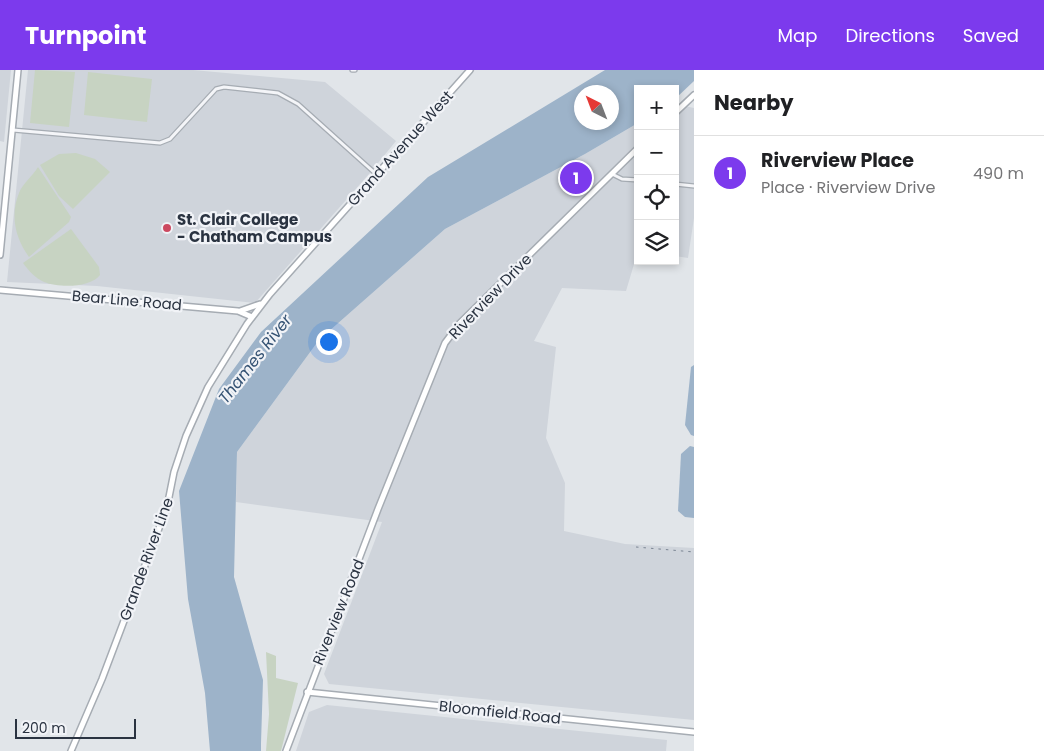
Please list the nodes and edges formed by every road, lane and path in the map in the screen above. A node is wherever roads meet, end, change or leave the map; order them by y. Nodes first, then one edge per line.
1 (18, 70) edge
2 (470, 70) edge
3 (694, 95) edge
4 (679, 109) edge
5 (13, 130) junction
6 (634, 152) edge
7 (612, 173) junction
8 (376, 174) junction
9 (634, 180) edge
10 (679, 184) edge
11 (694, 186) edge
12 (0, 255) edge
13 (0, 290) edge
14 (266, 299) junction
15 (238, 311) junction
16 (252, 317) junction
17 (370, 532) joint
18 (307, 692) junction
19 (694, 732) edge
20 (71, 751) edge
21 (286, 751) edge

1 - 5 main road
2 - 8 main road, Grand Avenue West
3 - 4 main road
5 - 8 street
5 - 12 main road
6 - 7 main road, Riverview Drive
7 - 9 street
7 - 17 main road, Riverview Drive
8 - 14 main road, Grand Avenue West
10 - 11 street
13 - 15 main road, Bear Line Road
14 - 15 main road
14 - 16 main road, Grand Avenue West
15 - 16 main road, Bear Line Road
16 - 20 main road, Grande River Line
17 - 18 main road, Riverview Road
18 - 19 main road, Bloomfield Road
18 - 21 main road, Riverview Road

